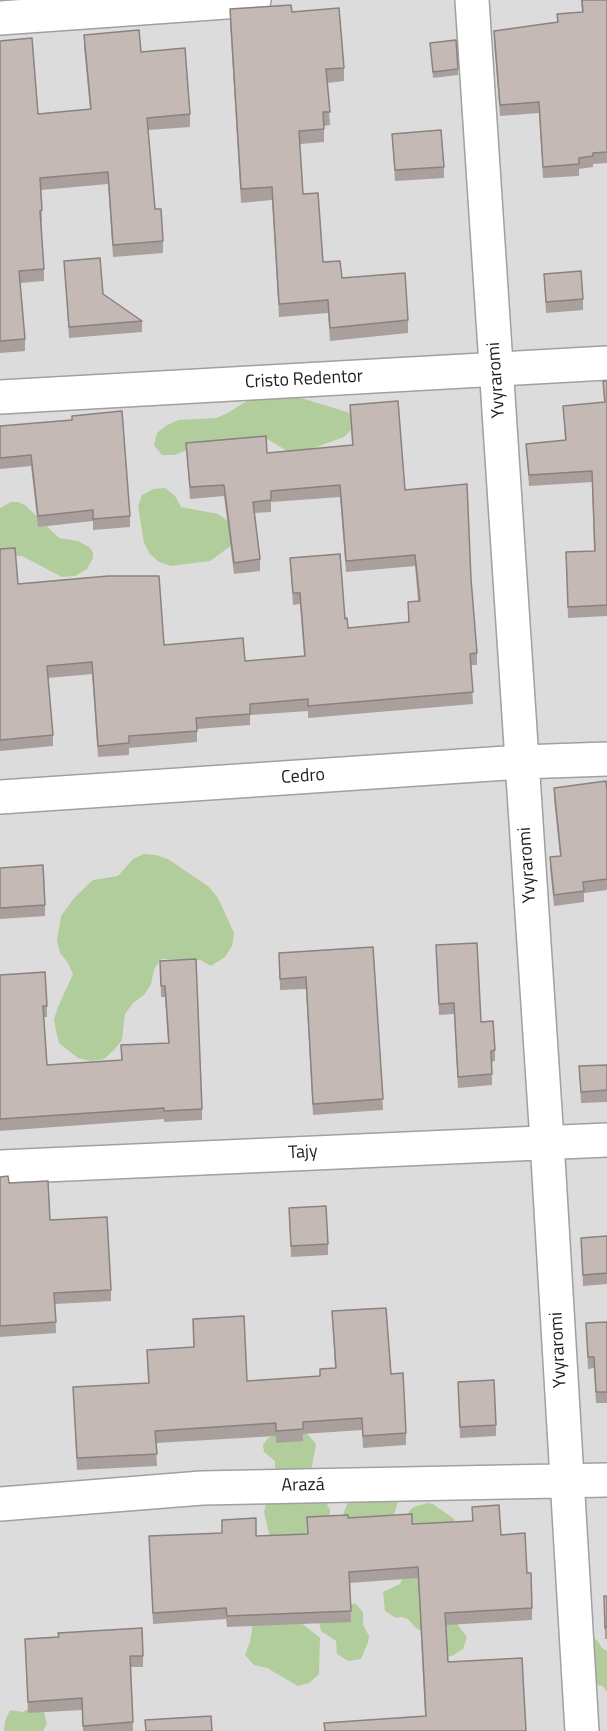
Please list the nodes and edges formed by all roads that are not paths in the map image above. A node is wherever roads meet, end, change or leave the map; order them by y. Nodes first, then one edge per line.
1 (254, 0) edge
2 (472, 0) edge
3 (0, 18) edge
4 (607, 363) edge
5 (496, 369) junction
6 (0, 397) edge
7 (607, 759) edge
8 (521, 762) junction
9 (0, 797) edge
10 (607, 1140) edge
11 (547, 1141) junction
12 (0, 1167) edge
13 (607, 1480) edge
14 (566, 1481) junction
15 (0, 1504) edge
16 (582, 1731) edge

1 - 3 street
2 - 5 street, Yvyraromi
4 - 5 street, Cristo Redentor
5 - 6 street, Cristo Redentor
5 - 8 street, Yvyraromi
7 - 8 street, Cedro
8 - 9 street, Cedro
8 - 11 street, Yvyraromi
10 - 11 street, Tajy
11 - 12 street, Tajy
11 - 14 street, Yvyraromi
13 - 14 street, Arazá
14 - 15 street, Arazá
14 - 16 street, Yvyraromi

